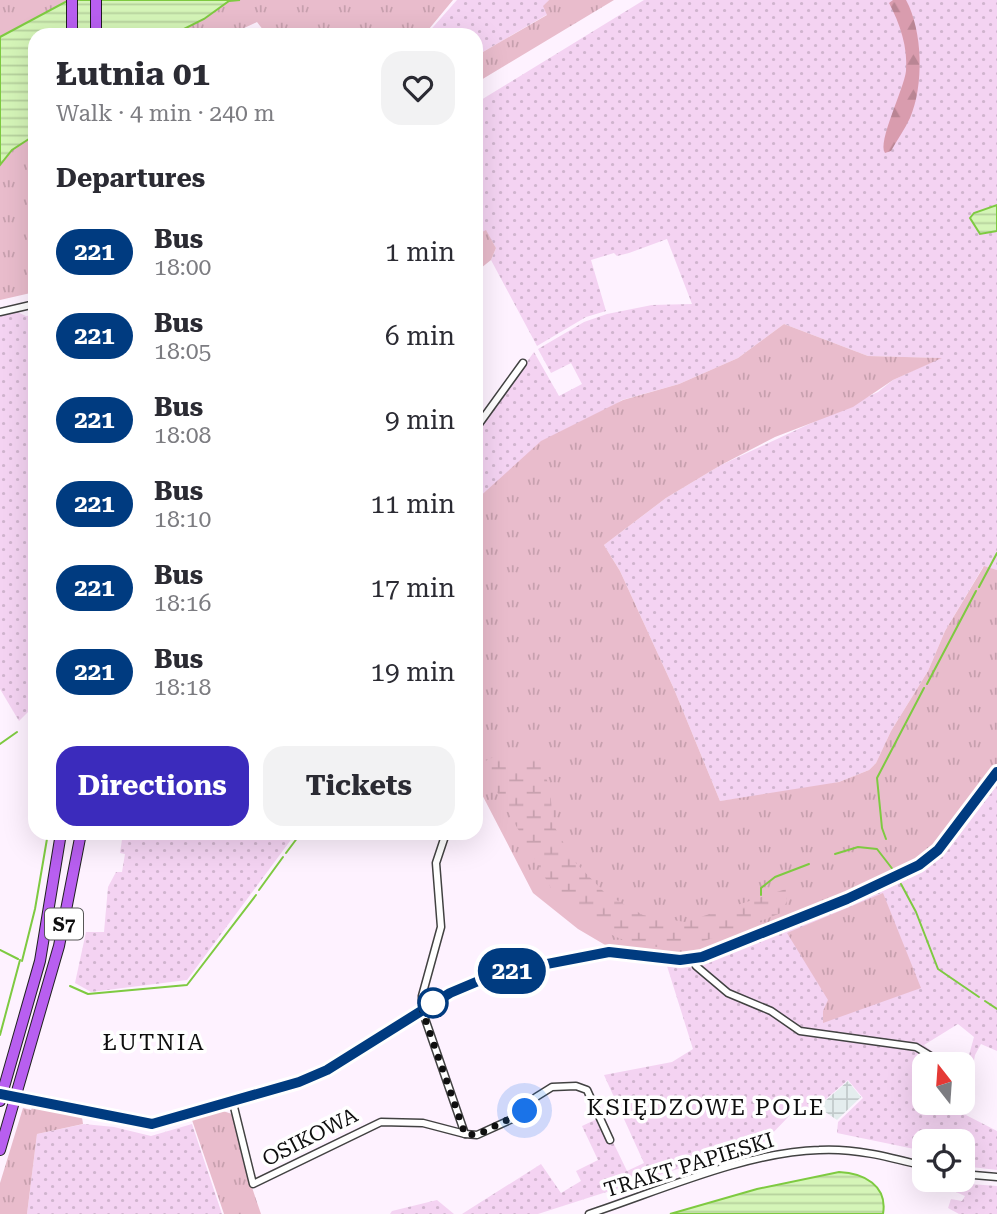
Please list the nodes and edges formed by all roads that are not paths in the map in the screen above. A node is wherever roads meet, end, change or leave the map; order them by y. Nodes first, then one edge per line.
1 (72, 0) edge
2 (96, 0) edge
3 (72, 28) edge
4 (96, 28) edge
5 (28, 306) edge
6 (0, 312) edge
7 (523, 363) dead end
8 (483, 418) edge
9 (997, 772) edge
10 (60, 840) edge
11 (80, 840) edge
12 (444, 840) edge
13 (693, 959) junction
14 (422, 1010) junction
15 (924, 1052) edge
16 (0, 1101) edge
17 (31, 1101) tunnel mouth
18 (233, 1103) junction
19 (465, 1134) junction
20 (610, 1140) dead end
21 (0, 1150) edge
22 (912, 1164) edge
23 (975, 1175) edge
24 (997, 1177) edge
25 (589, 1214) edge

1 - 3 highway
2 - 4 highway
5 - 6 street
7 - 8 street
9 - 13 street
10 - 16 highway, S7
11 - 21 highway, S7
12 - 14 street
13 - 14 street
13 - 15 street
14 - 18 street
14 - 19 street
17 - 18 street
18 - 19 street, OSIKOWA
19 - 20 street, OSIKOWA
22 - 25 street, TRAKT PAPIESKI
23 - 24 street

